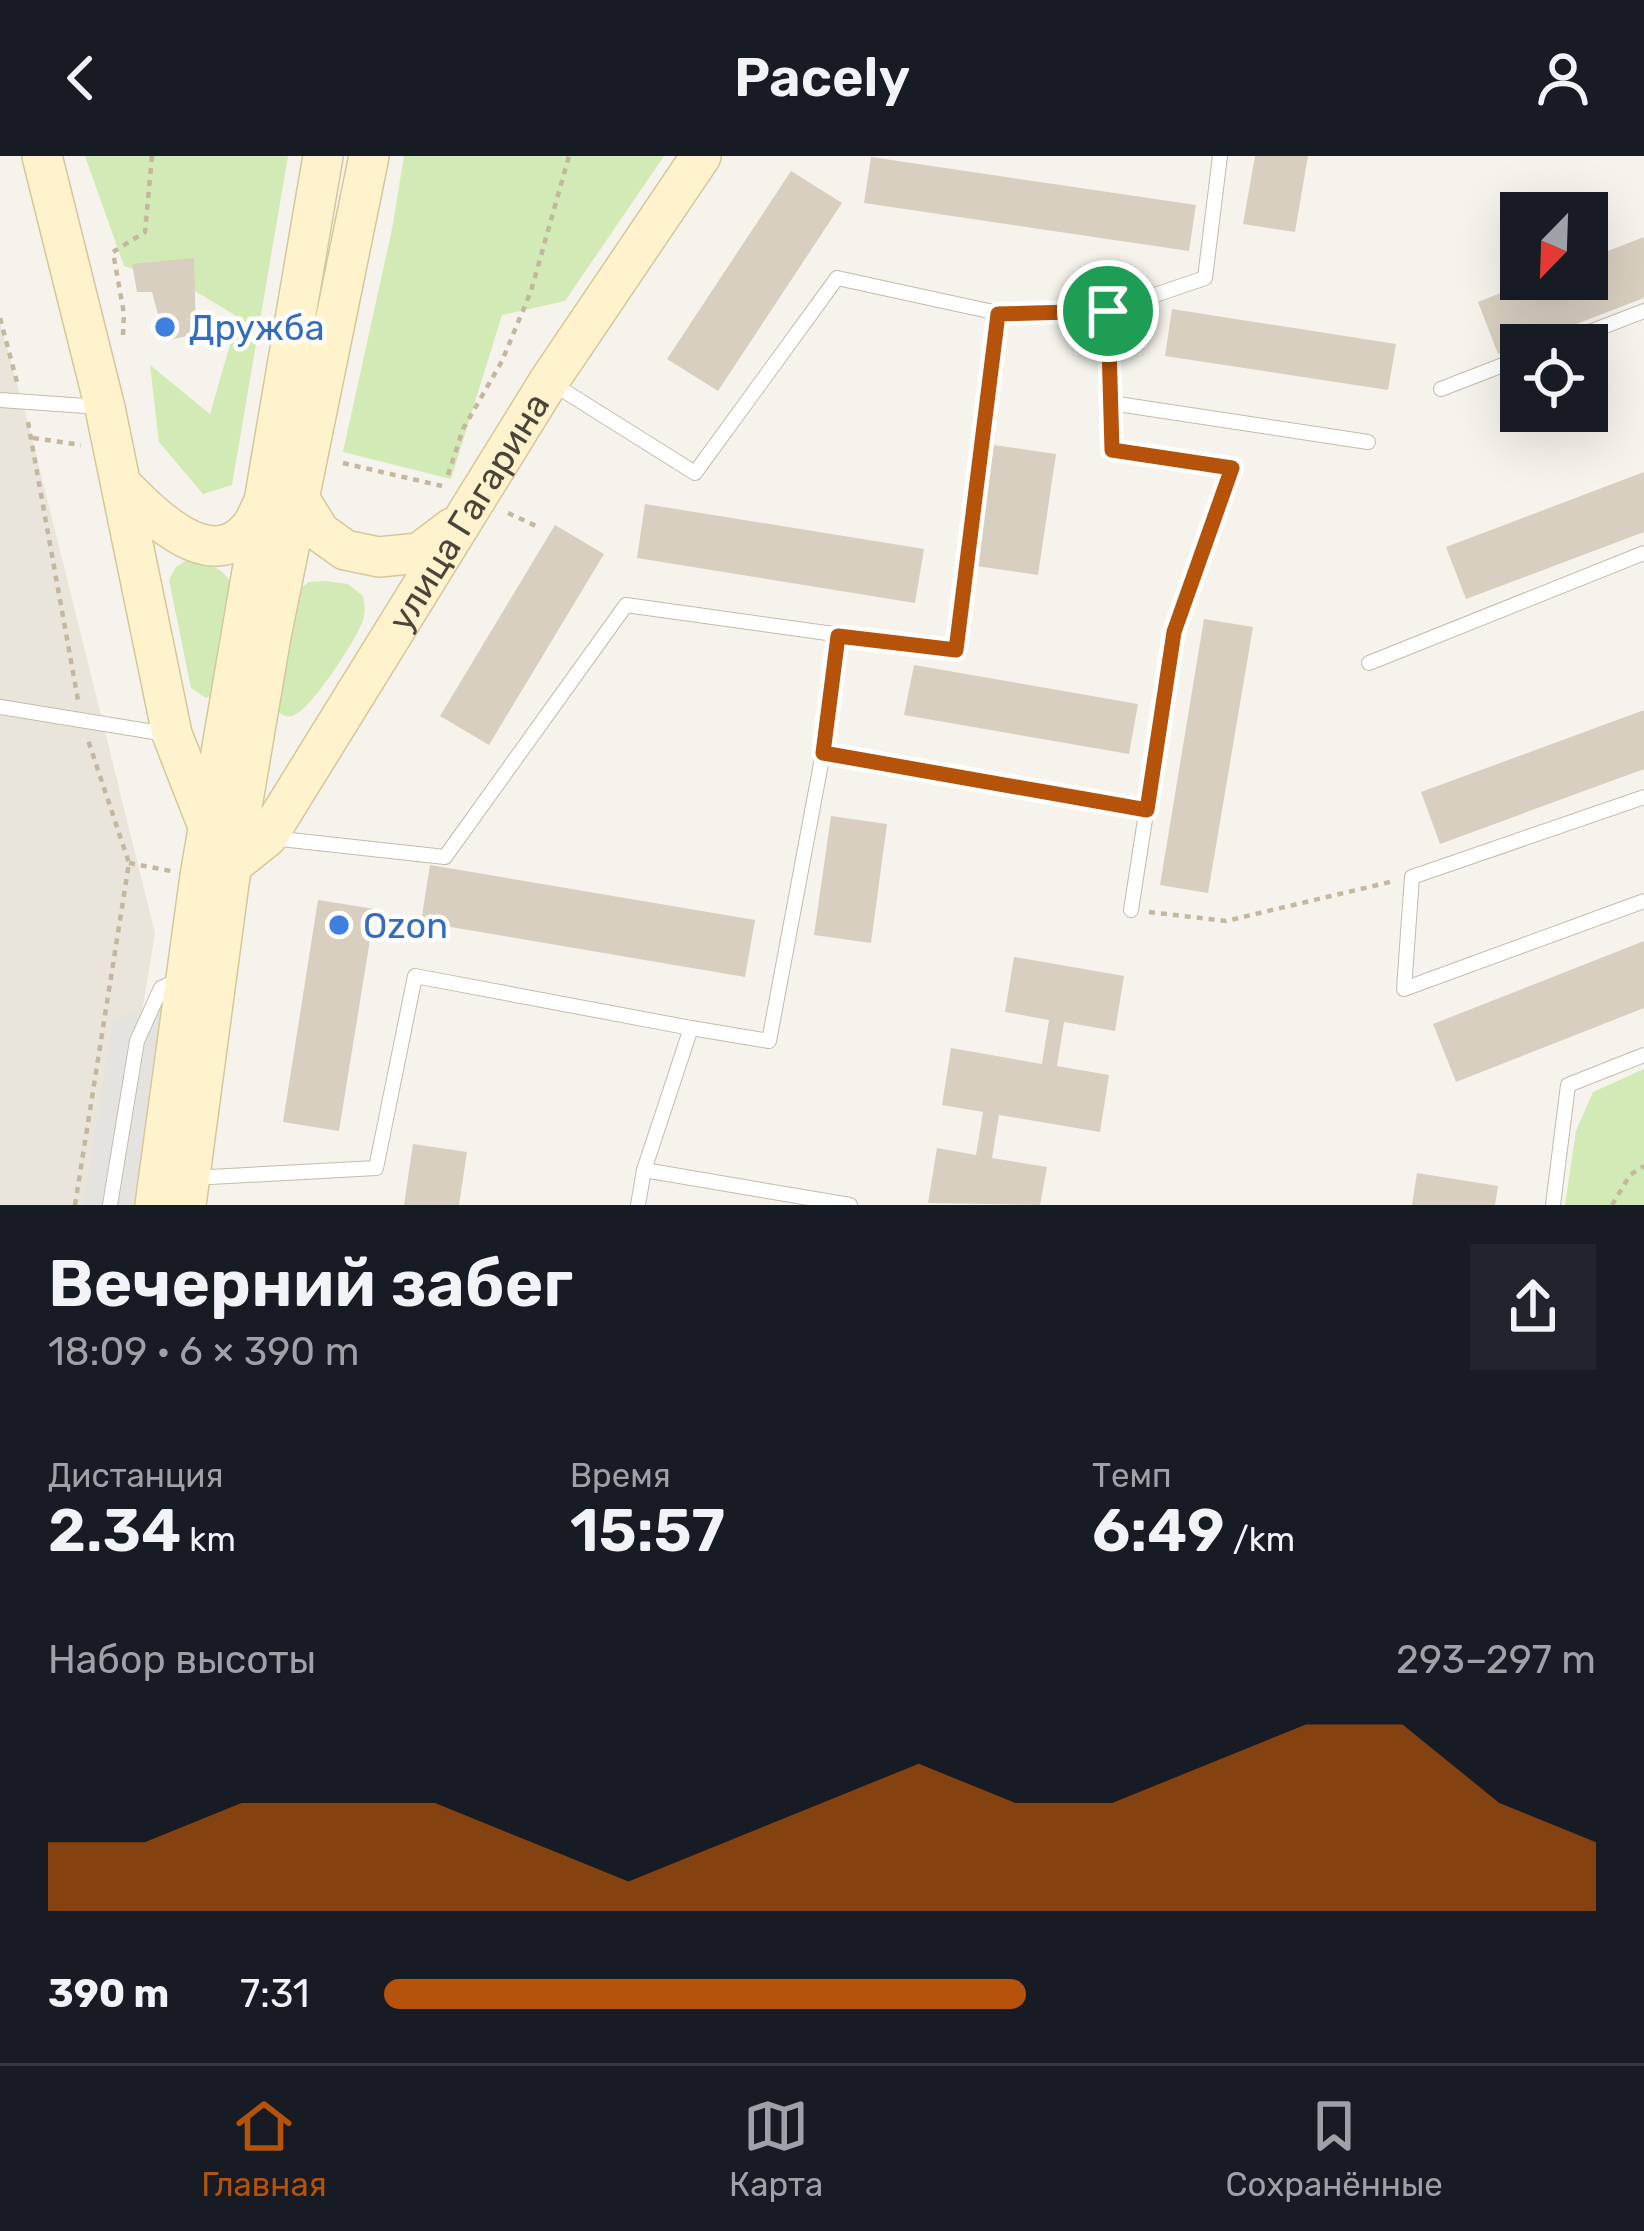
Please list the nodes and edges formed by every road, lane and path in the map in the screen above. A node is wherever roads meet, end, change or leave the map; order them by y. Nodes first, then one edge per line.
1 (42, 156) edge
2 (152, 156) edge
3 (323, 156) edge
4 (369, 156) edge
5 (569, 156) edge
6 (700, 156) edge
7 (1220, 156) edge
8 (1108, 311) junction
9 (1644, 311) edge
10 (998, 314) junction
11 (1608, 325) edge
12 (123, 348) dead end
13 (1500, 366) edge
14 (549, 381) junction
15 (1441, 389) dead end
16 (0, 400) edge
17 (1111, 403) junction
18 (105, 408) junction
19 (32, 437) dead end
20 (1368, 442) dead end
21 (337, 460) dead end
22 (122, 484) junction
23 (283, 494) junction
24 (461, 522) junction
25 (1644, 553) edge
26 (838, 636) junction
27 (1369, 663) dead end
28 (0, 706) edge
29 (81, 720) junction
30 (172, 734) junction
31 (823, 753) junction
32 (1644, 797) edge
33 (1147, 810) junction
34 (209, 830) junction
35 (267, 837) junction
36 (233, 863) junction
37 (1412, 877) junction
38 (1644, 901) edge
39 (1131, 910) joint
40 (186, 976) junction
41 (691, 1028) junction
42 (1644, 1055) edge
43 (1644, 1166) edge
44 (644, 1170) junction
45 (188, 1192) edge
46 (75, 1205) edge
47 (110, 1205) edge
48 (155, 1205) edge
49 (638, 1205) edge
50 (850, 1205) edge
51 (1553, 1205) edge
52 (1612, 1205) edge

1 - 18 main road
2 - 12 path
3 - 23 main road
4 - 23 main road
5 - 21 path
6 - 14 main road, улица Гагарина
7 - 8 lane
8 - 10 lane
8 - 17 lane
9 - 11 lane
10 - 14 lane
10 - 26 lane
13 - 15 lane
14 - 24 main road, улица Гагарина
16 - 18 lane
17 - 20 lane
17 - 33 lane
18 - 22 main road
19 - 29 path
22 - 23 main road
22 - 30 main road
23 - 24 main road
23 - 34 main road
23 - 36 main road
24 - 35 main road, улица Гагарина
25 - 27 lane
26 - 31 lane
26 - 35 lane
28 - 29 lane
29 - 30 lane
29 - 46 path
30 - 34 main road
31 - 33 lane
31 - 41 lane
32 - 37 lane
33 - 39 lane
34 - 40 main road
35 - 36 main road, улица Гагарина
36 - 45 main road
37 - 38 lane
37 - 39 path
40 - 47 lane
40 - 48 main road
41 - 44 lane
41 - 45 lane
42 - 51 lane
43 - 52 path
44 - 49 lane
44 - 50 lane

